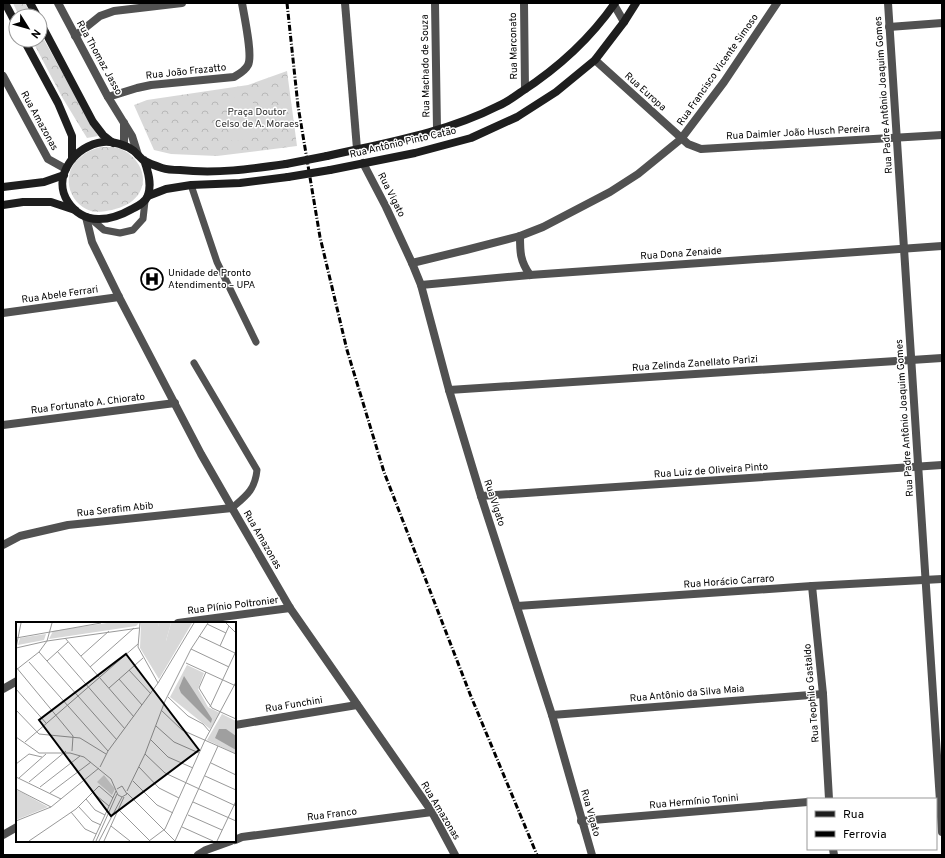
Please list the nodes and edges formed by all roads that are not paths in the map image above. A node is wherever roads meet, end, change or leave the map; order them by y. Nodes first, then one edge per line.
1 (58, 3) edge
2 (182, 3) edge
3 (242, 3) edge
4 (345, 3) edge
5 (435, 3) edge
6 (524, 3) edge
7 (636, 3) edge
8 (777, 3) edge
9 (888, 3) edge
10 (614, 4) edge
11 (624, 22) junction
12 (942, 23) edge
13 (889, 26) junction
14 (75, 36) junction
15 (48, 37) edge
16 (28, 48) edge
17 (595, 60) junction
18 (3, 76) edge
19 (525, 89) junction
20 (108, 97) junction
21 (124, 123) junction
22 (437, 129) junction
23 (942, 135) edge
24 (896, 138) junction
25 (681, 139) junction
26 (113, 143) junction
27 (124, 145) junction
28 (357, 150) junction
29 (141, 157) junction
30 (72, 159) junction
31 (363, 163) junction
32 (65, 172) junction
33 (191, 184) junction
34 (3, 187) edge
35 (146, 198) junction
36 (3, 205) edge
37 (75, 210) junction
38 (88, 218) junction
39 (520, 236) junction
40 (942, 246) edge
41 (904, 249) junction
42 (412, 263) junction
43 (530, 275) junction
44 (421, 285) junction
45 (119, 298) junction
46 (3, 313) edge
47 (256, 342) dead end
48 (942, 358) edge
49 (911, 361) junction
50 (194, 363) dead end
51 (450, 390) junction
52 (175, 403) junction
53 (3, 425) edge
54 (942, 465) edge
55 (918, 467) junction
56 (481, 496) junction
57 (232, 508) junction
58 (3, 545) edge
59 (942, 579) edge
60 (925, 580) junction
61 (812, 586) junction
62 (517, 606) junction
63 (290, 608) junction
64 (185, 622) edge
65 (16, 682) edge
66 (3, 689) edge
67 (823, 694) junction
68 (357, 705) junction
69 (552, 715) junction
70 (236, 725) edge
71 (829, 798) edge
72 (807, 802) edge
73 (432, 812) junction
74 (581, 821) junction
75 (16, 828) edge
76 (942, 832) edge
77 (3, 835) edge
78 (236, 840) edge
79 (228, 842) edge
80 (198, 855) edge
81 (455, 855) edge
82 (592, 855) edge

1 - 14 street, Rua Thomaz Jasso
2 - 14 street
3 - 20 street, Rua João Frazatto
4 - 28 street
5 - 22 street, Rua Machado de Souza
6 - 19 street, Rua Marconato
7 - 11 main road, Rua Antônio Pinto Catão
8 - 25 street, Rua Francisco Vicente Simoso
9 - 13 street, Rua Padre Antônio Joaquim Gomes
10 - 11 street
10 - 19 main road, Rua Antônio Pinto Catão
11 - 17 main road, Rua Antônio Pinto Catão
12 - 13 street
13 - 24 street, Rua Padre Antônio Joaquim Gomes
14 - 20 street, Rua Thomaz Jasso
15 - 26 main road
16 - 30 main road
17 - 25 street, Rua Europa
17 - 31 main road, Rua Antônio Pinto Catão
18 - 32 street, Rua Amazonas
19 - 22 main road, Rua Antônio Pinto Catão
20 - 21 street, Rua Thomaz Jasso
21 - 27 street
21 - 29 street, Rua Thomaz Jasso
22 - 28 main road, Rua Antônio Pinto Catão
23 - 24 street, Rua Daimler João Husch Pereira
24 - 25 street, Rua Daimler João Husch Pereira
24 - 41 street, Rua Padre Antônio Joaquim Gomes
25 - 39 street, Rua Francisco Vicente Simoso
26 - 27 main road
26 - 30 main road
27 - 29 main road
28 - 29 main road, Rua Antônio Pinto Catão, bridge
29 - 35 main road
30 - 32 main road
31 - 33 main road, Rua Antônio Pinto Catão, bridge
31 - 42 street, Rua Vigato
32 - 34 main road
32 - 37 main road
33 - 35 main road, Rua Antônio Pinto Catão
33 - 47 lane
35 - 38 main road
35 - 38 lane
36 - 37 main road
37 - 38 main road
38 - 45 street, Rua Amazonas
39 - 42 street, Rua Francisco Vicente Simoso
39 - 43 street
40 - 41 street, Rua Dona Zenaide
41 - 43 street, Rua Dona Zenaide
41 - 49 street, Rua Padre Antônio Joaquim Gomes
42 - 44 street, Rua Vigato
43 - 44 street, Rua Dona Zenaide
44 - 51 street, Rua Vigato
45 - 46 street, Rua Abele Ferrari
45 - 52 street, Rua Amazonas
48 - 49 street, Rua Zelinda Zanellato Parizi
49 - 51 street, Rua Zelinda Zanellato Parizi
49 - 55 street, Rua Padre Antônio Joaquim Gomes
50 - 57 lane
51 - 56 street, Rua Vigato
52 - 53 street, Rua Fortunato A. Chiorato
52 - 57 street, Rua Amazonas
54 - 55 street, Rua Luiz de Oliveira Pinto
55 - 56 street, Rua Luiz de Oliveira Pinto
55 - 60 street, Rua Padre Antônio Joaquim Gomes
56 - 62 street, Rua Vigato
57 - 58 street, Rua Serafim Abib
57 - 63 street, Rua Amazonas
59 - 60 street, Rua Horácio Carraro
60 - 61 street, Rua Horácio Carraro
60 - 76 street, Rua Padre Antônio Joaquim Gomes
61 - 62 street, Rua Horácio Carraro
61 - 67 street, Rua Teophilo Gastaldo
62 - 69 street, Rua Vigato
63 - 64 street, Rua Plínio Poltronier
63 - 68 street, Rua Amazonas
65 - 66 street
67 - 69 street, Rua Antônio da Silva Maia
67 - 71 street, Rua Teophilo Gastaldo
68 - 70 street, Rua Funchini
68 - 73 street, Rua Amazonas
69 - 74 street, Rua Vigato
72 - 74 street, Rua Hermínio Tonini
73 - 78 street, Rua Franco
73 - 81 street, Rua Amazonas
74 - 82 street, Rua Vigato
75 - 77 street
79 - 80 street

